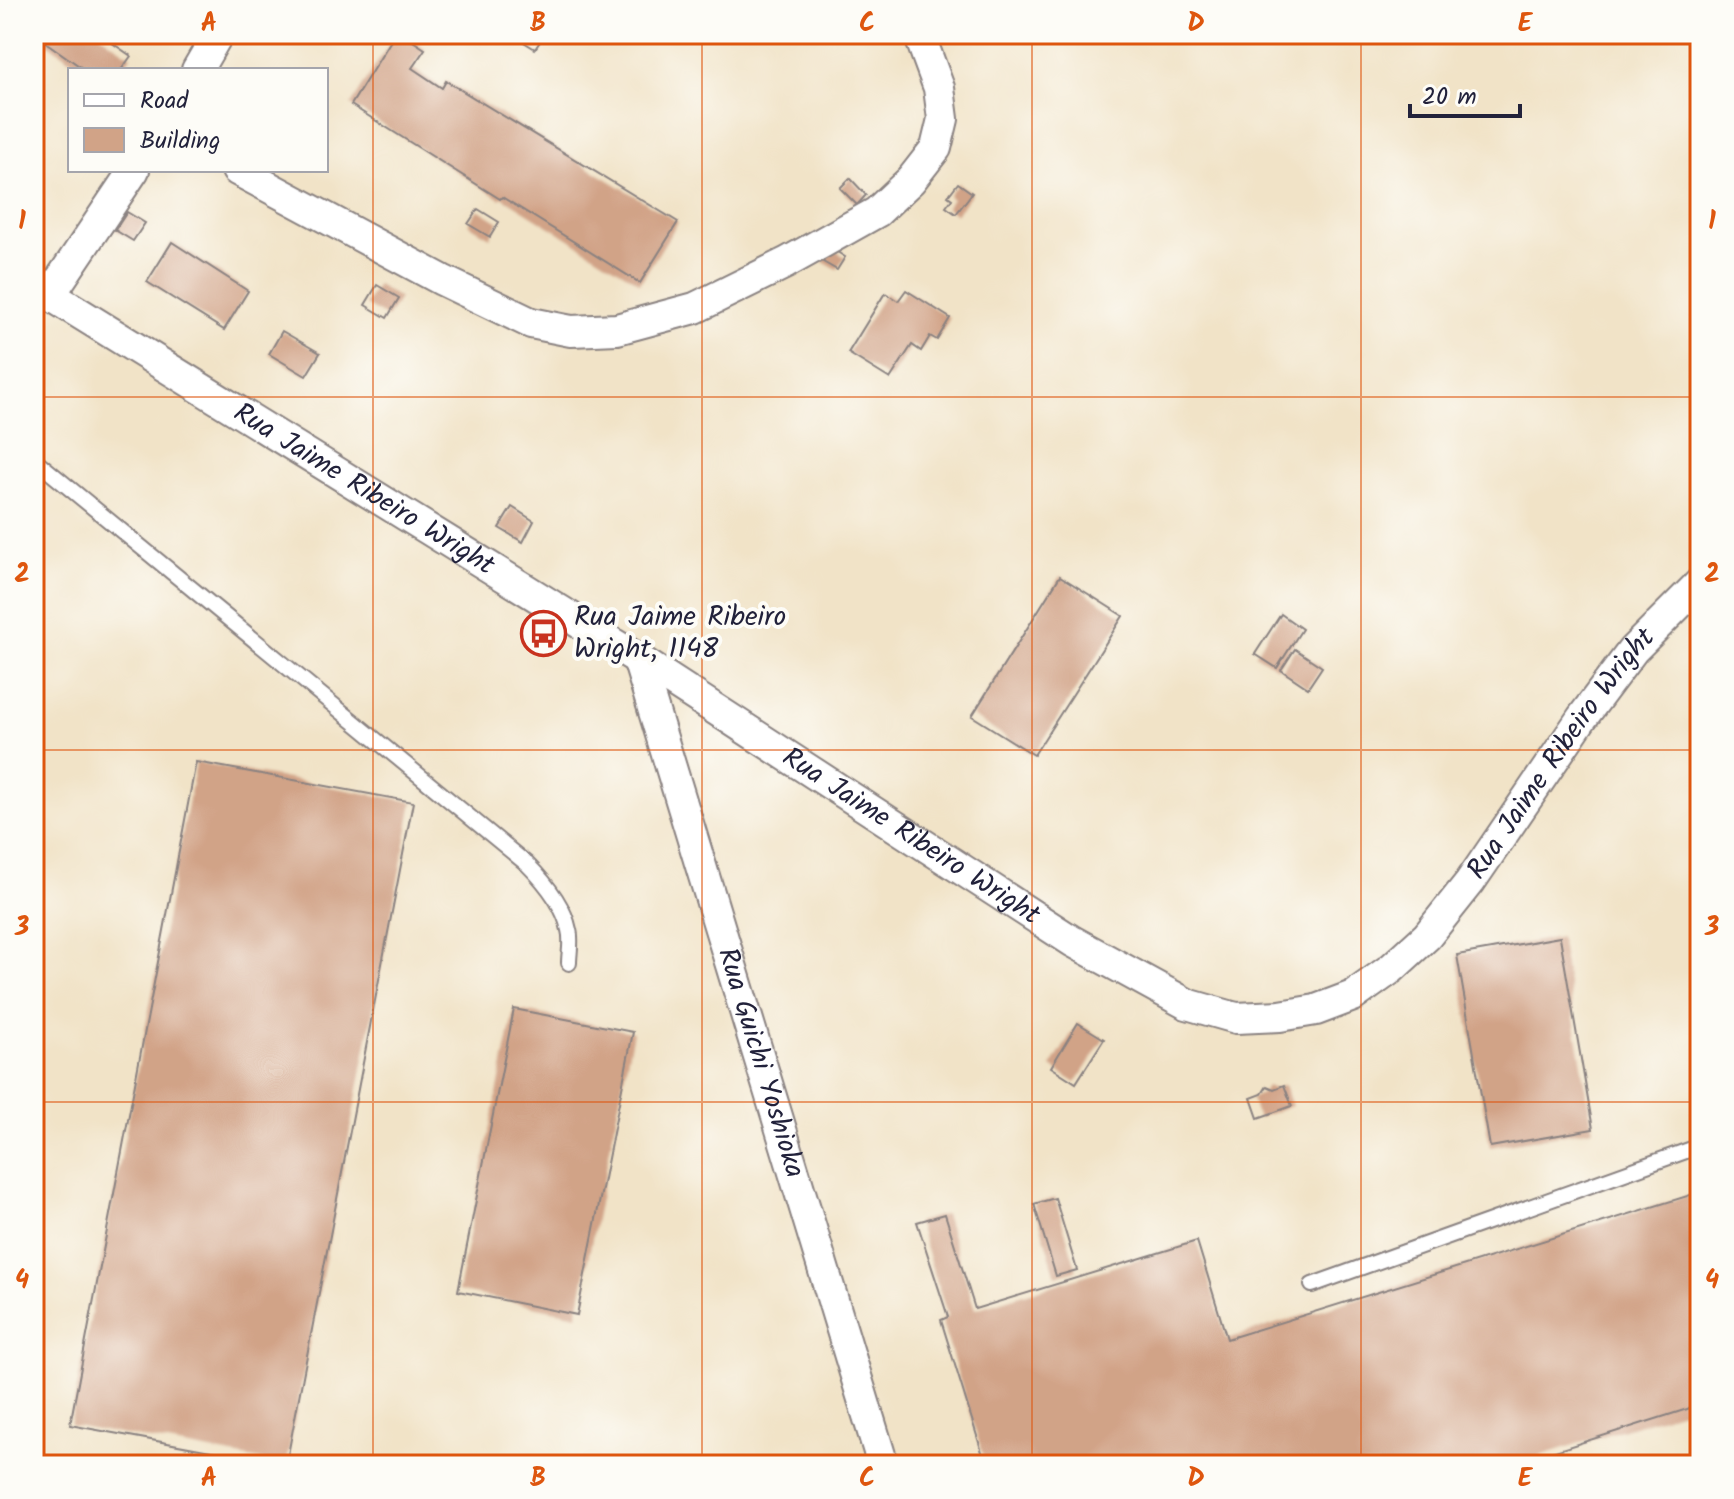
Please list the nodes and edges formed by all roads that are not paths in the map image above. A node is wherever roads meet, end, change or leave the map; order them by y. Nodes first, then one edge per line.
1 (218, 34) edge
2 (919, 34) edge
3 (198, 68) edge
4 (132, 172) edge
5 (241, 172) edge
6 (42, 290) edge
7 (34, 459) edge
8 (1700, 583) edge
9 (638, 659) junction
10 (569, 963) dead end
11 (1700, 1146) edge
12 (1312, 1285) dead end
13 (883, 1465) edge

1 - 3 street
2 - 5 street
4 - 6 street
6 - 9 street, Rua Jaime Ribeiro Wright
7 - 10 lane
8 - 9 street, Rua Jaime Ribeiro Wright
9 - 13 street, Rua Guichi Yoshioka
11 - 12 lane

